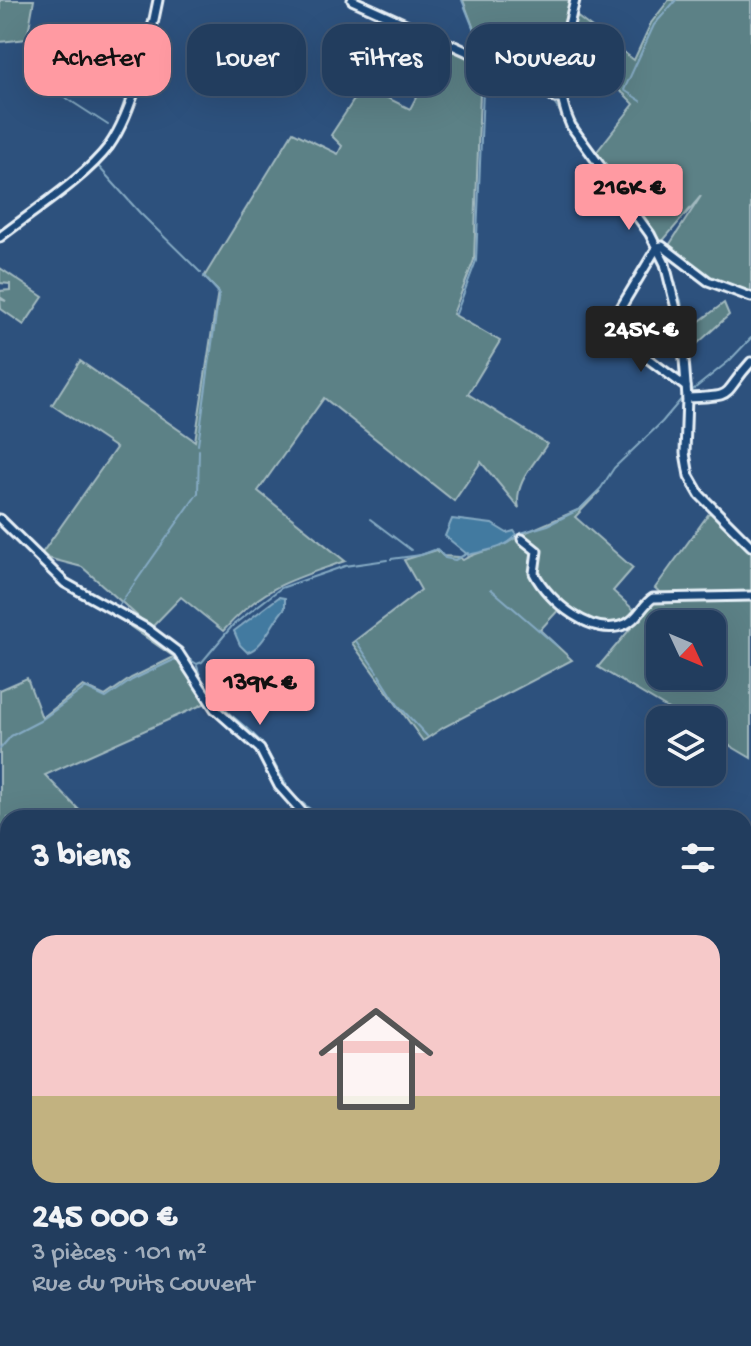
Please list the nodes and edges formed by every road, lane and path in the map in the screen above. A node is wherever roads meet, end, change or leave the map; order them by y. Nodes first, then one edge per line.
1 (158, 0) edge
2 (352, 0) edge
3 (575, 0) edge
4 (569, 24) edge
5 (466, 51) edge
6 (553, 96) edge
7 (561, 98) joint
8 (0, 237) edge
9 (658, 247) junction
10 (751, 297) edge
11 (751, 362) edge
12 (687, 394) junction
13 (0, 519) edge
14 (522, 539) dead end
15 (751, 546) edge
16 (751, 596) edge
17 (300, 810) edge

1 - 8 street
2 - 5 street
3 - 4 street
6 - 7 street
7 - 9 street
9 - 10 street
9 - 12 street
9 - 12 street
11 - 12 street
12 - 15 street
13 - 17 street
14 - 16 street

